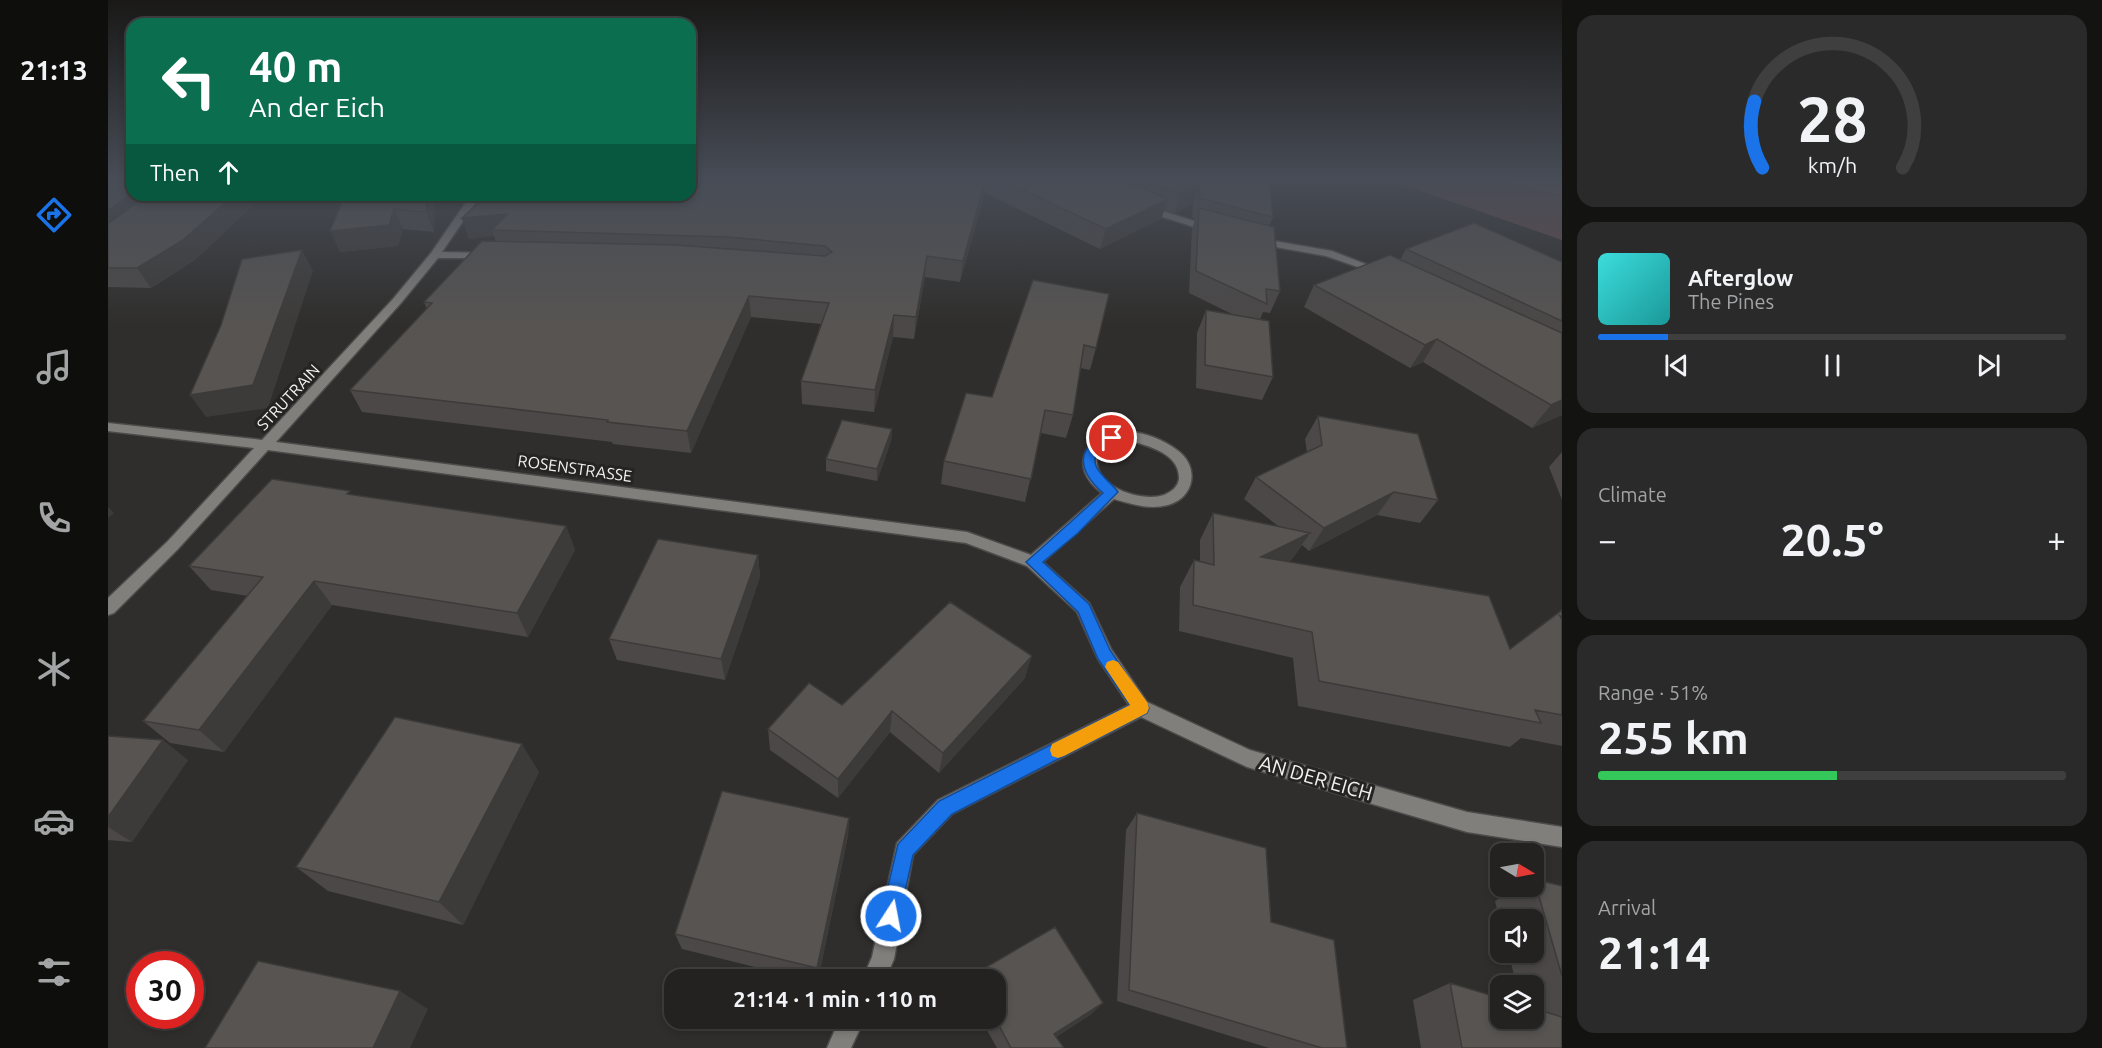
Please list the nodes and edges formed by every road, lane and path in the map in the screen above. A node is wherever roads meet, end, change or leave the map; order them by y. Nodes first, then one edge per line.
1 (454, 227) edge
2 (1203, 227) edge
3 (1227, 234) edge
4 (1250, 239) edge
5 (435, 255) junction
6 (495, 256) edge
7 (1393, 276) edge
8 (108, 427) edge
9 (266, 445) junction
10 (1112, 492) junction
11 (1033, 562) junction
12 (108, 608) edge
13 (1141, 708) junction
14 (1562, 837) edge
15 (878, 969) edge
16 (848, 1029) edge
17 (839, 1048) edge

1 - 5 street, STRUTRAIN
2 - 3 street
4 - 7 street
5 - 6 street
5 - 9 street, STRUTRAIN
8 - 9 street, ROSENSTRASSE
9 - 11 street, ROSENSTRASSE
9 - 12 street, STRUTRAIN
10 - 10 street
10 - 11 street
11 - 13 street, ROSENSTRASSE
13 - 14 street, AN DER EICH
13 - 15 street
16 - 17 street

